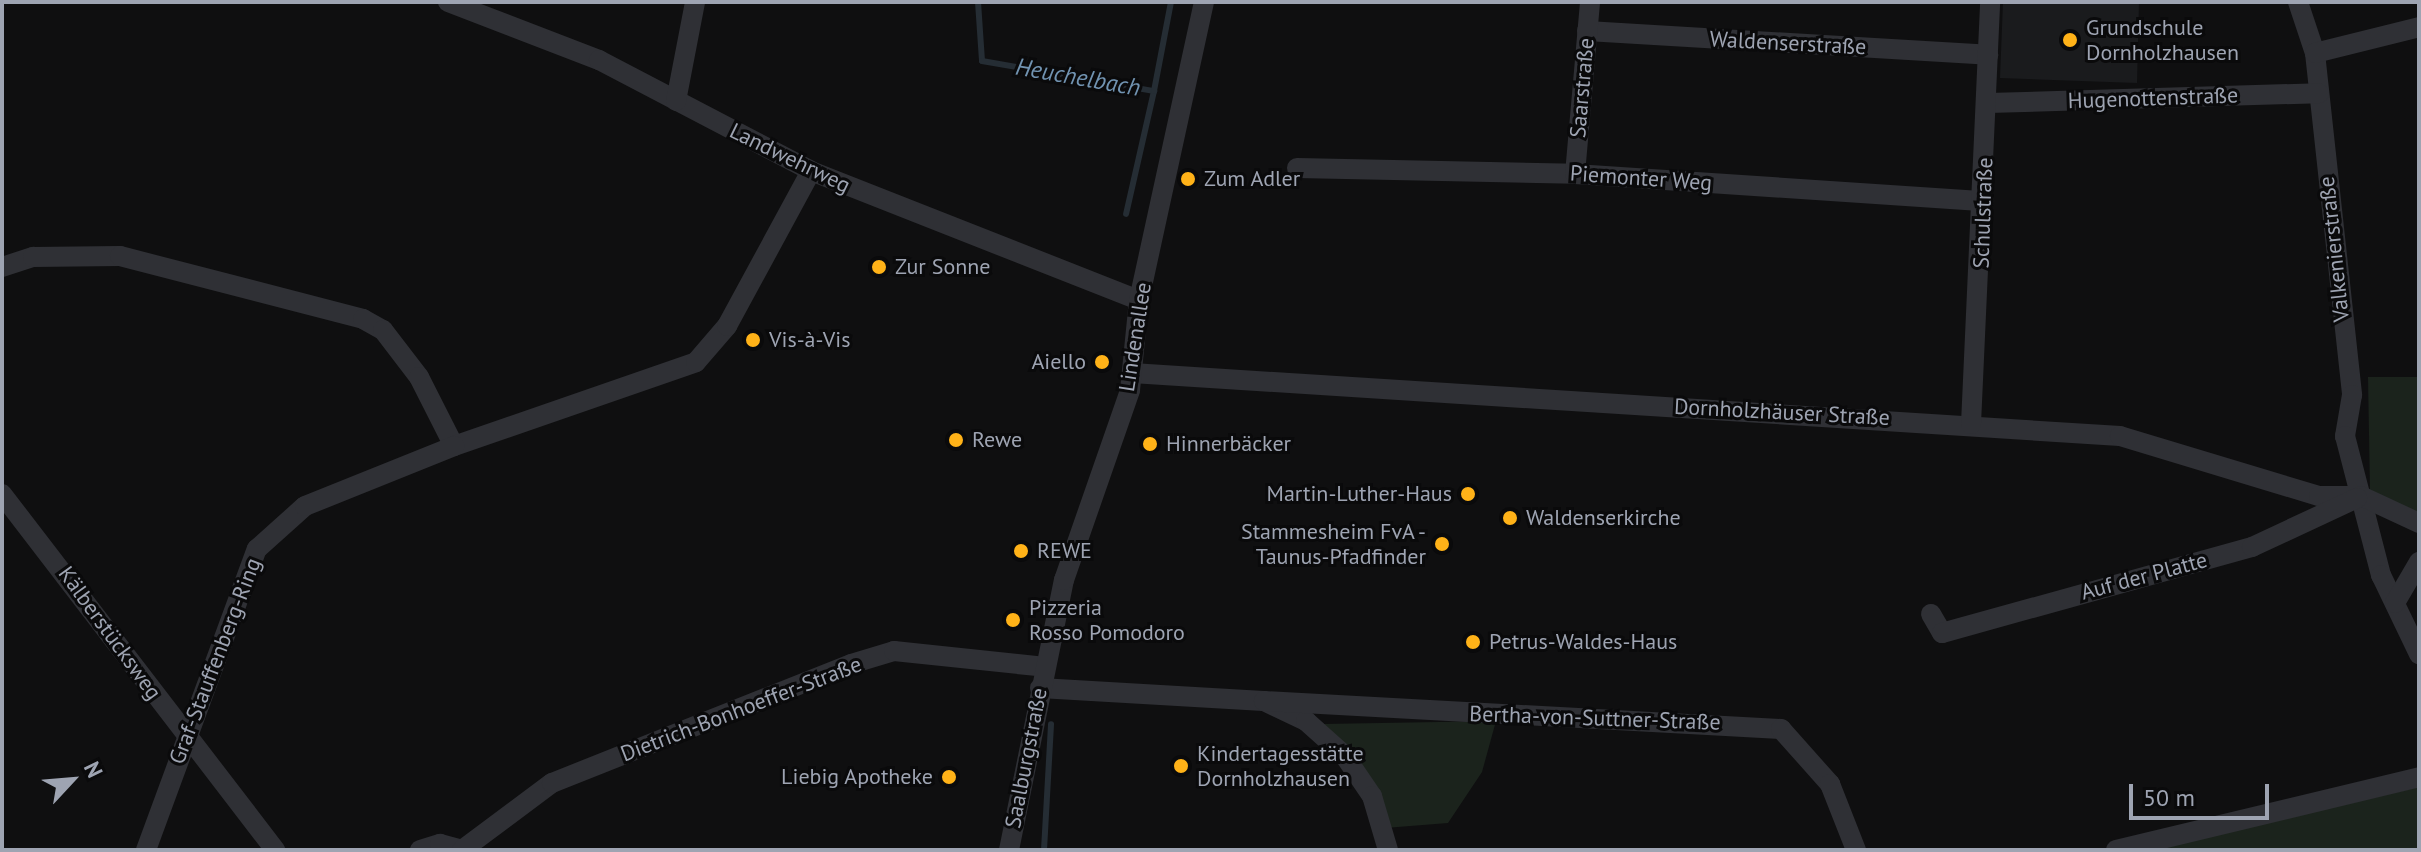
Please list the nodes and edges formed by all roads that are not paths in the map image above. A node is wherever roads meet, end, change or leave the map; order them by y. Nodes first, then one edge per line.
1 (448, 2) edge
2 (695, 2) edge
3 (1204, 2) edge
4 (1590, 2) edge
5 (1990, 2) edge
6 (2298, 2) edge
7 (2419, 27) edge
8 (1587, 31) junction
9 (2315, 53) junction
10 (1988, 55) junction
11 (2319, 93) junction
12 (676, 101) junction
13 (1988, 103) junction
14 (1297, 168) dead end
15 (811, 171) junction
16 (1575, 174) junction
17 (1984, 201) junction
18 (2, 267) edge
19 (1139, 300) junction
20 (1132, 373) junction
21 (1971, 424) junction
22 (454, 446) junction
23 (2, 494) edge
24 (2361, 496) junction
25 (2419, 523) edge
26 (2419, 562) edge
27 (2395, 603) junction
28 (1931, 614) dead end
29 (2419, 654) edge
30 (1045, 667) junction
31 (1040, 688) junction
32 (1264, 701) junction
33 (185, 738) junction
34 (2419, 777) edge
35 (146, 850) edge
36 (275, 850) edge
37 (420, 850) edge
38 (462, 850) edge
39 (1009, 850) edge
40 (1388, 850) edge
41 (1856, 850) edge
42 (2116, 850) edge

1 - 12 street, Landwehrweg
2 - 12 street
3 - 19 street, Lindenallee
4 - 8 street, Saarstraße
5 - 10 street, Schulstraße
6 - 9 street, Valkenierstraße
7 - 9 street
8 - 10 street, Waldenserstraße
8 - 16 street, Saarstraße
9 - 11 street, Valkenierstraße
10 - 13 street, Schulstraße
11 - 13 street, Hugenottenstraße
11 - 24 street, Valkenierstraße
12 - 15 street, Landwehrweg
13 - 17 street, Schulstraße
14 - 16 street, Piemonter Weg
15 - 19 street, Landwehrweg
15 - 22 street, Graf-Stauffenberg-Ring
16 - 17 street, Piemonter Weg
17 - 21 street, Schulstraße
18 - 22 street
19 - 20 street, Lindenallee
20 - 21 street, Dornholzhäuser Straße
20 - 30 street, Lindenallee
21 - 24 street, Dornholzhäuser Straße
22 - 33 street, Graf-Stauffenberg-Ring
23 - 33 street, Kälberstücksweg
24 - 25 street, Dornholzhäuser Straße
24 - 27 street, Valkenierstraße
24 - 28 street, Auf der Platte
26 - 27 street
27 - 29 street, Valkenierstraße
30 - 31 street, Saalburgstraße
30 - 38 street, Dietrich-Bonhoeffer-Straße
31 - 32 street, Bertha-von-Suttner-Straße
31 - 39 street, Saalburgstraße
32 - 40 street
32 - 41 street, Bertha-von-Suttner-Straße
33 - 35 street, Graf-Stauffenberg-Ring
33 - 36 street, Kälberstücksweg
34 - 42 street
37 - 38 street, Dietrich-Bonhoeffer-Straße

